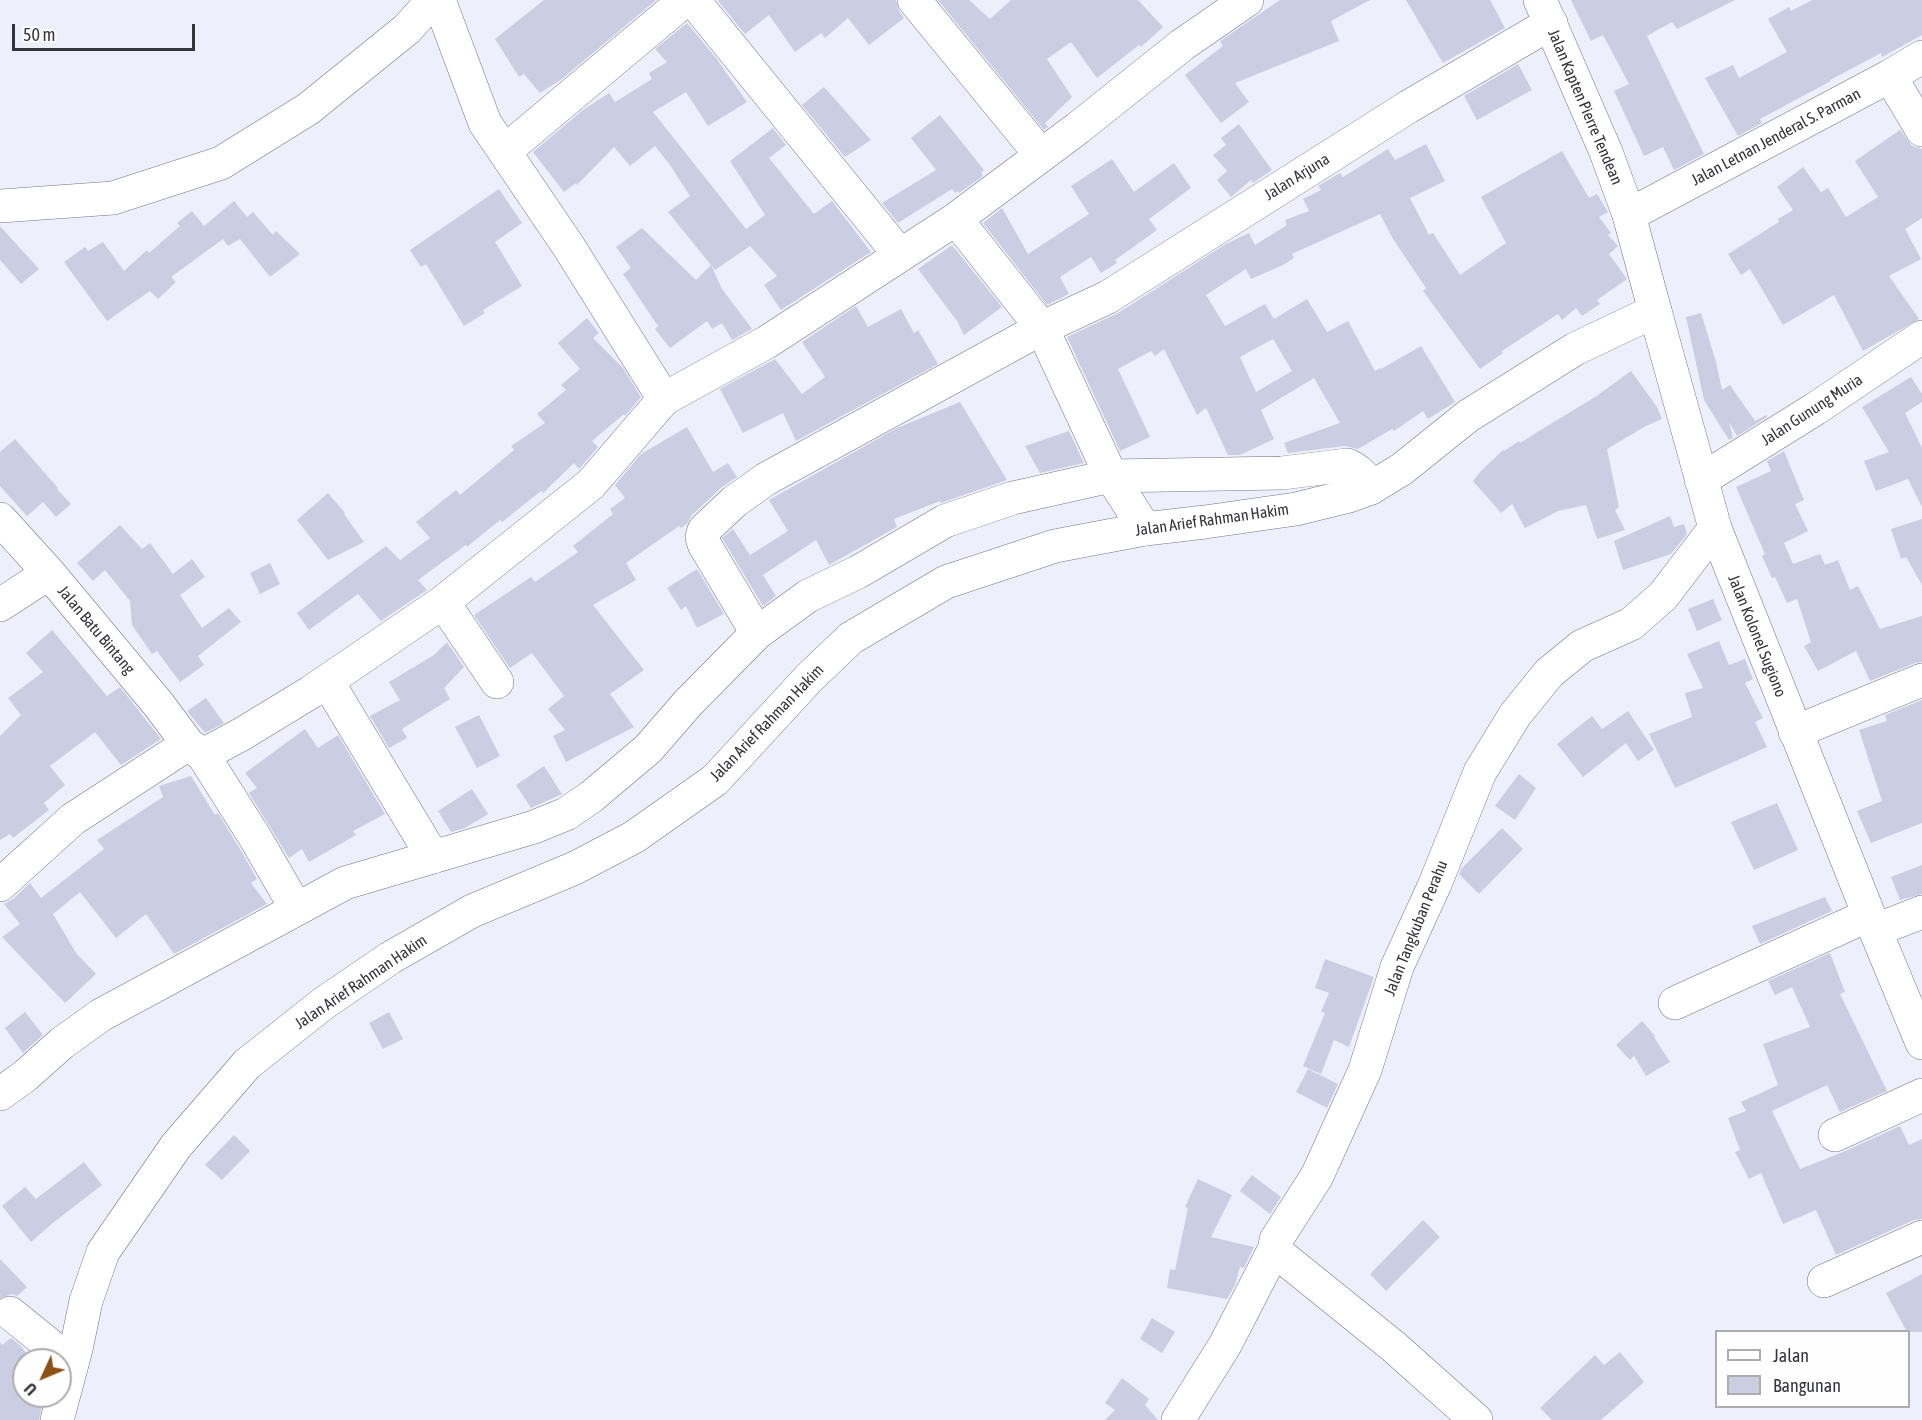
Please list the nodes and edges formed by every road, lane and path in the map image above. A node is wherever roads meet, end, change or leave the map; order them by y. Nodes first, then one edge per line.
1 (433, 0) edge
2 (439, 0) edge
3 (685, 0) edge
4 (693, 0) edge
5 (914, 0) edge
6 (1247, 0) edge
7 (1545, 12) edge
8 (1922, 57) edge
9 (1890, 76) junction
10 (1922, 130) edge
11 (505, 151) junction
12 (1041, 155) junction
13 (0, 206) edge
14 (1629, 215) junction
15 (956, 219) junction
16 (900, 255) junction
17 (1655, 310) junction
18 (1042, 328) junction
19 (1922, 337) edge
20 (664, 399) junction
21 (1111, 476) junction
22 (1701, 480) junction
23 (1371, 488) junction
24 (0, 519) edge
25 (1715, 528) junction
26 (1145, 529) junction
27 (49, 573) junction
28 (443, 602) junction
29 (0, 605) edge
30 (757, 633) junction
31 (1922, 680) edge
32 (327, 681) junction
33 (497, 682) dead end
34 (1796, 732) junction
35 (195, 749) junction
36 (433, 856) junction
37 (0, 885) edge
38 (296, 908) junction
39 (1922, 912) edge
40 (1872, 922) junction
41 (1675, 1003) dead end
42 (1922, 1044) edge
43 (0, 1094) edge
44 (1922, 1095) edge
45 (1836, 1135) dead end
46 (1922, 1237) edge
47 (1274, 1250) junction
48 (1824, 1281) dead end
49 (10, 1313) dead end
50 (53, 1348) edge
51 (72, 1363) edge
52 (1179, 1420) edge
53 (1476, 1420) edge

1 - 13 street
2 - 11 street
3 - 11 street
4 - 16 street
5 - 12 street
6 - 12 street
7 - 14 street, Jalan Kapten Pierre Tendean
7 - 18 street, Jalan Arjuna
8 - 9 street, Jalan Letnan Jenderal S. Parman
9 - 10 street
9 - 14 street, Jalan Letnan Jenderal S. Parman
11 - 20 street
12 - 15 street
14 - 17 street, Jalan Kolonel Sugiono
15 - 16 street
15 - 18 street
16 - 20 street
17 - 22 street, Jalan Kolonel Sugiono
17 - 23 street, Jalan Arief Rahman Hakim
18 - 21 street
18 - 30 street, Jalan Arjuna
19 - 22 street, Jalan Gunung Muria
20 - 28 street
21 - 23 street
21 - 26 street
21 - 30 street
22 - 25 street, Jalan Kolonel Sugiono
23 - 26 street, Jalan Arief Rahman Hakim
24 - 27 street, Jalan Batu Bintang
25 - 34 street, Jalan Kolonel Sugiono
25 - 47 street, Jalan Tangkuban Perahu
26 - 51 street, Jalan Arief Rahman Hakim
27 - 29 street
27 - 35 street, Jalan Batu Bintang
28 - 32 street
28 - 33 street
30 - 36 street
31 - 34 street
32 - 35 street
32 - 36 street
34 - 40 street, Jalan Kolonel Sugiono
35 - 37 street
35 - 38 street, Jalan Batu Bintang
36 - 38 street
38 - 43 street
39 - 40 street
40 - 41 street
40 - 42 street, Jalan Kolonel Sugiono
44 - 45 street
46 - 48 street
47 - 52 street, Jalan Tangkuban Perahu
47 - 53 street
49 - 50 street

